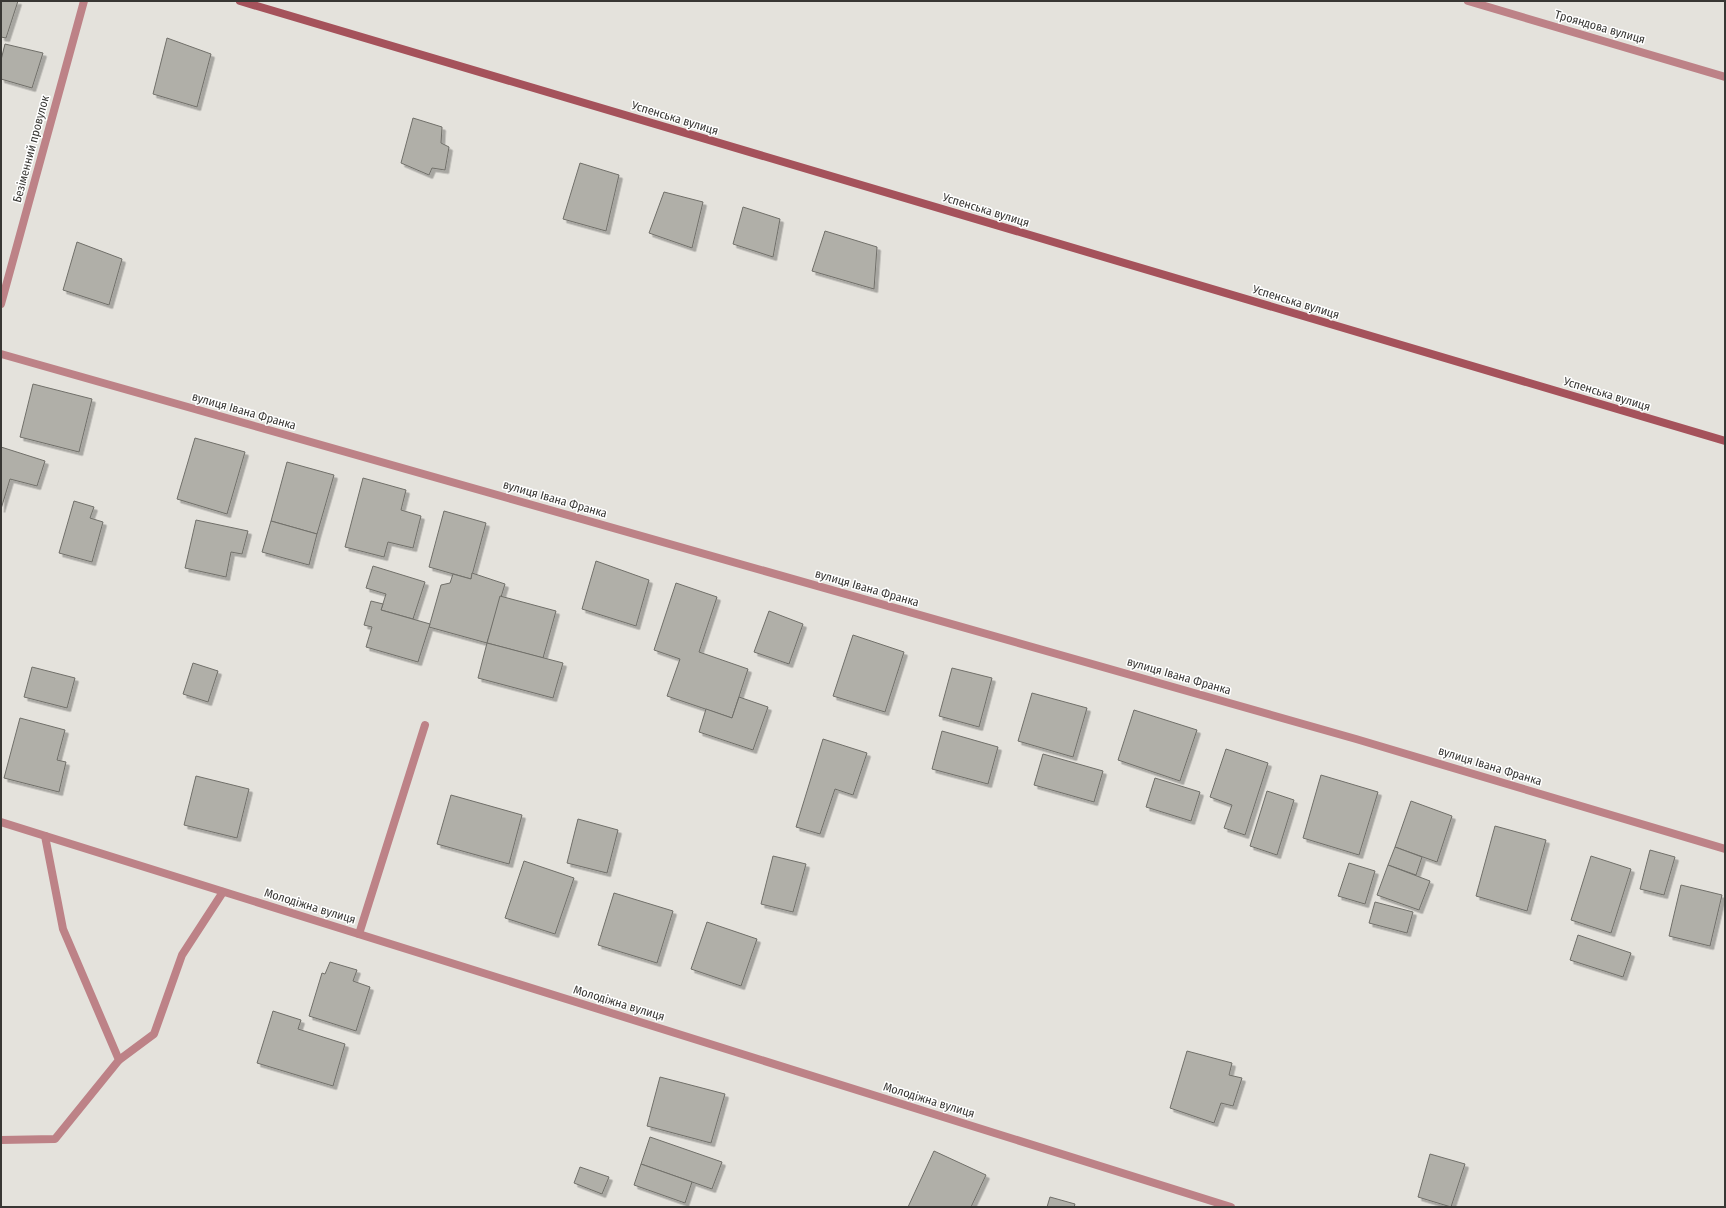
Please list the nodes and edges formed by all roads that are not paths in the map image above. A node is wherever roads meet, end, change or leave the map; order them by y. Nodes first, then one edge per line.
1 (84, 1) edge
2 (240, 1) edge
3 (1468, 1) edge
4 (1725, 77) edge
5 (1, 304) edge
6 (1, 354) edge
7 (1725, 441) edge
8 (425, 725) dead end
9 (1, 822) edge
10 (45, 836) junction
11 (1725, 849) edge
12 (223, 892) junction
13 (359, 934) junction
14 (120, 1060) junction
15 (1, 1140) edge
16 (1231, 1207) edge

1 - 5 street, Безіменний провулок
2 - 7 street, Успенська вулиця
3 - 4 street, Трояндова вулиця
6 - 11 street, вулиця Івана Франка
8 - 13 street
9 - 10 street, Молодіжна вулиця
10 - 12 street, Молодіжна вулиця
10 - 14 street
12 - 13 street, Молодіжна вулиця
12 - 14 street
13 - 16 street, Молодіжна вулиця
14 - 15 street

